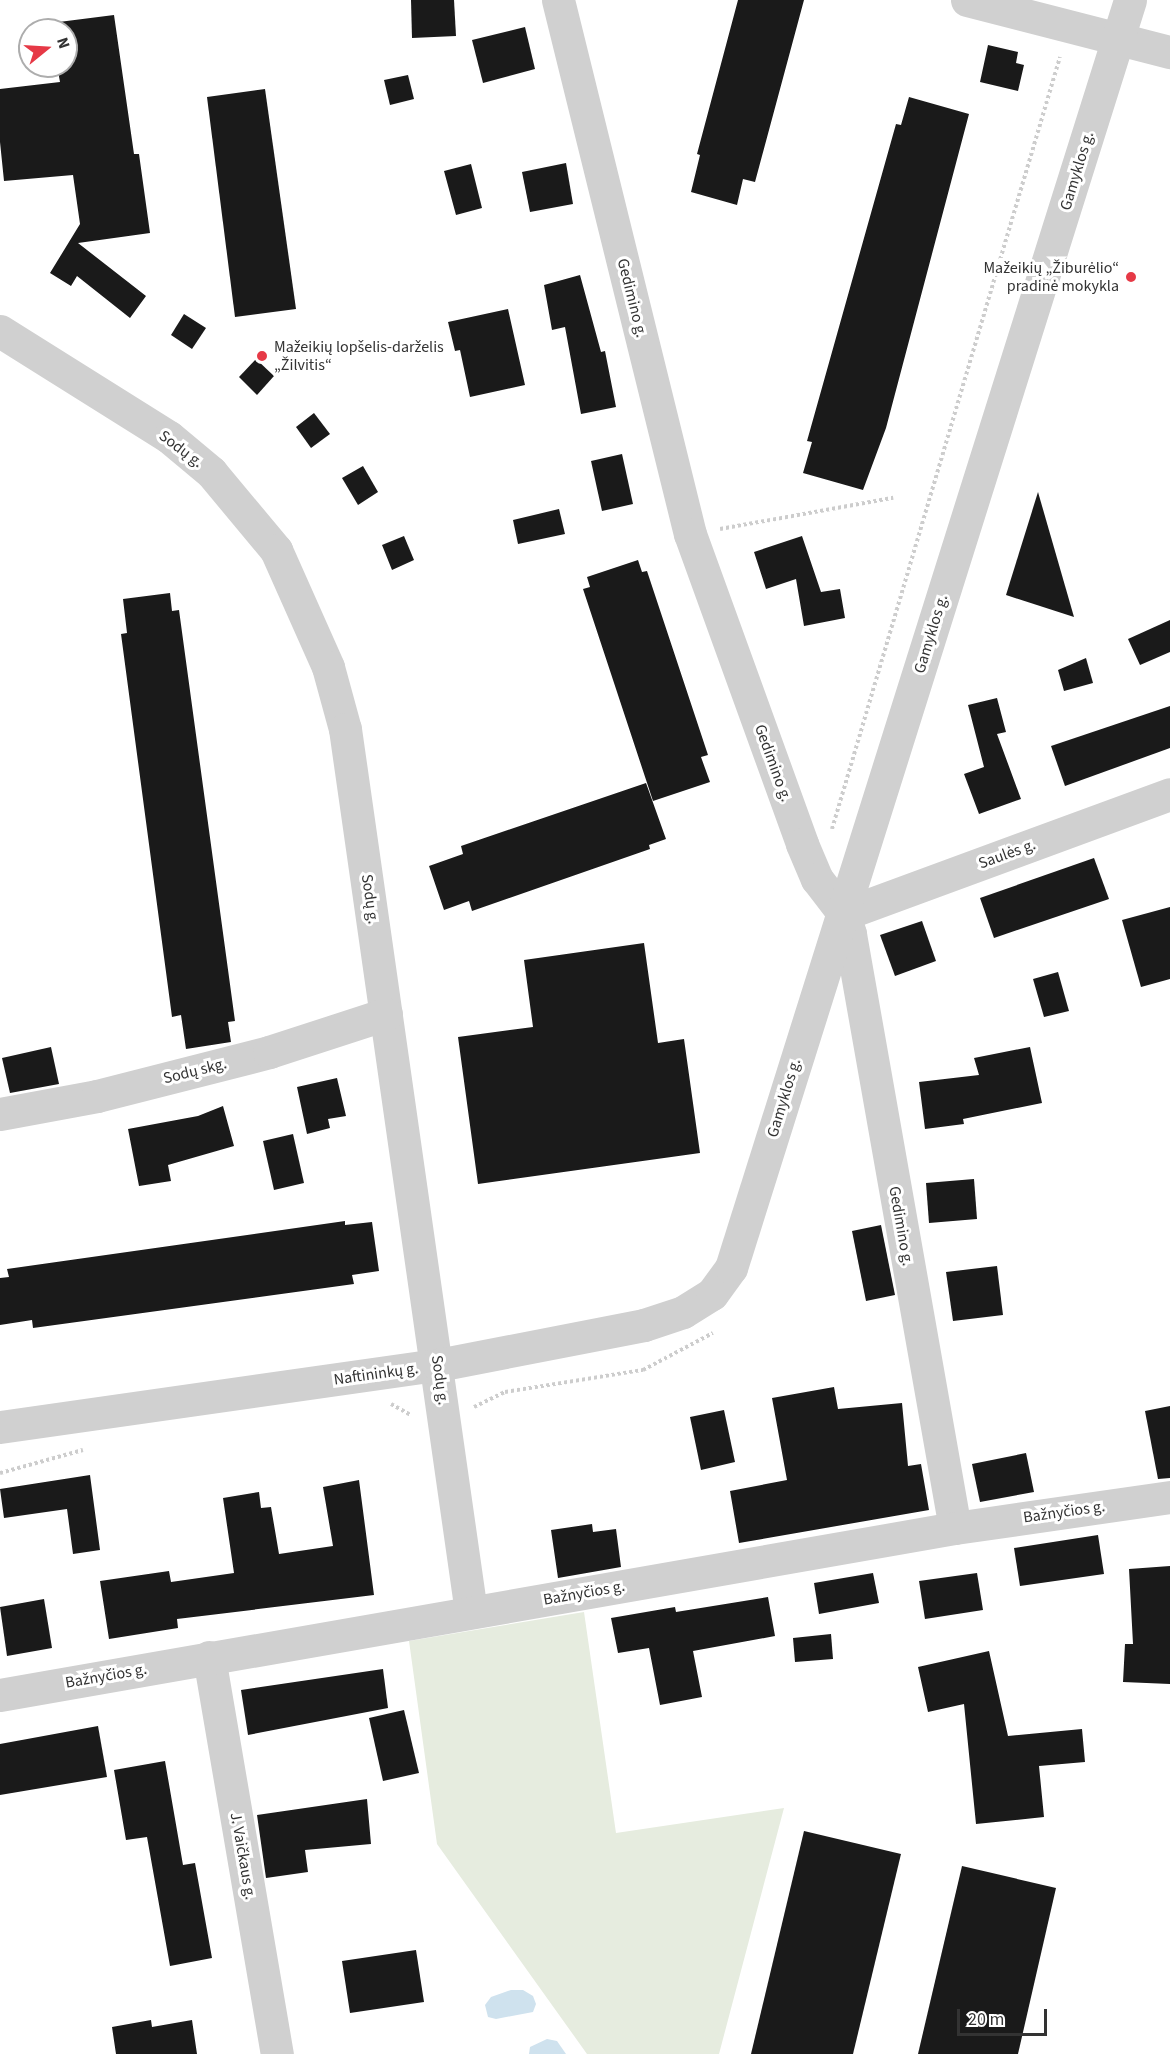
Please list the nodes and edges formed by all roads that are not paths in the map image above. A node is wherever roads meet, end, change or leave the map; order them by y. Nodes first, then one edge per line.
1 (558, 0) edge
2 (967, 0) edge
3 (1130, 0) edge
4 (1118, 39) junction
5 (1170, 52) edge
6 (0, 331) edge
7 (1170, 794) edge
8 (844, 914) junction
9 (386, 1014) junction
10 (0, 1114) edge
11 (731, 1268) joint
12 (438, 1365) junction
13 (0, 1427) edge
14 (1170, 1497) edge
15 (955, 1528) junction
16 (471, 1612) junction
17 (209, 1657) junction
18 (0, 1695) edge
19 (277, 2054) edge

1 - 8 street, Gedimino g.
2 - 4 street
3 - 4 street, Gamyklos g.
4 - 5 street
4 - 8 street, Gamyklos g.
6 - 9 street, Sodų g.
7 - 8 street, Saulės g.
8 - 11 street, Gamyklos g.
8 - 15 street, Gedimino g.
9 - 10 street, Sodų skg.
9 - 12 street, Sodų g.
11 - 12 street, Naftininkų g.
12 - 13 street, Naftininkų g.
12 - 16 street, Sodų g.
14 - 15 street, Bažnyčios g.
15 - 16 street, Bažnyčios g.
16 - 17 street, Bažnyčios g.
17 - 18 street, Bažnyčios g.
17 - 19 street, J. Vaičkaus g.

